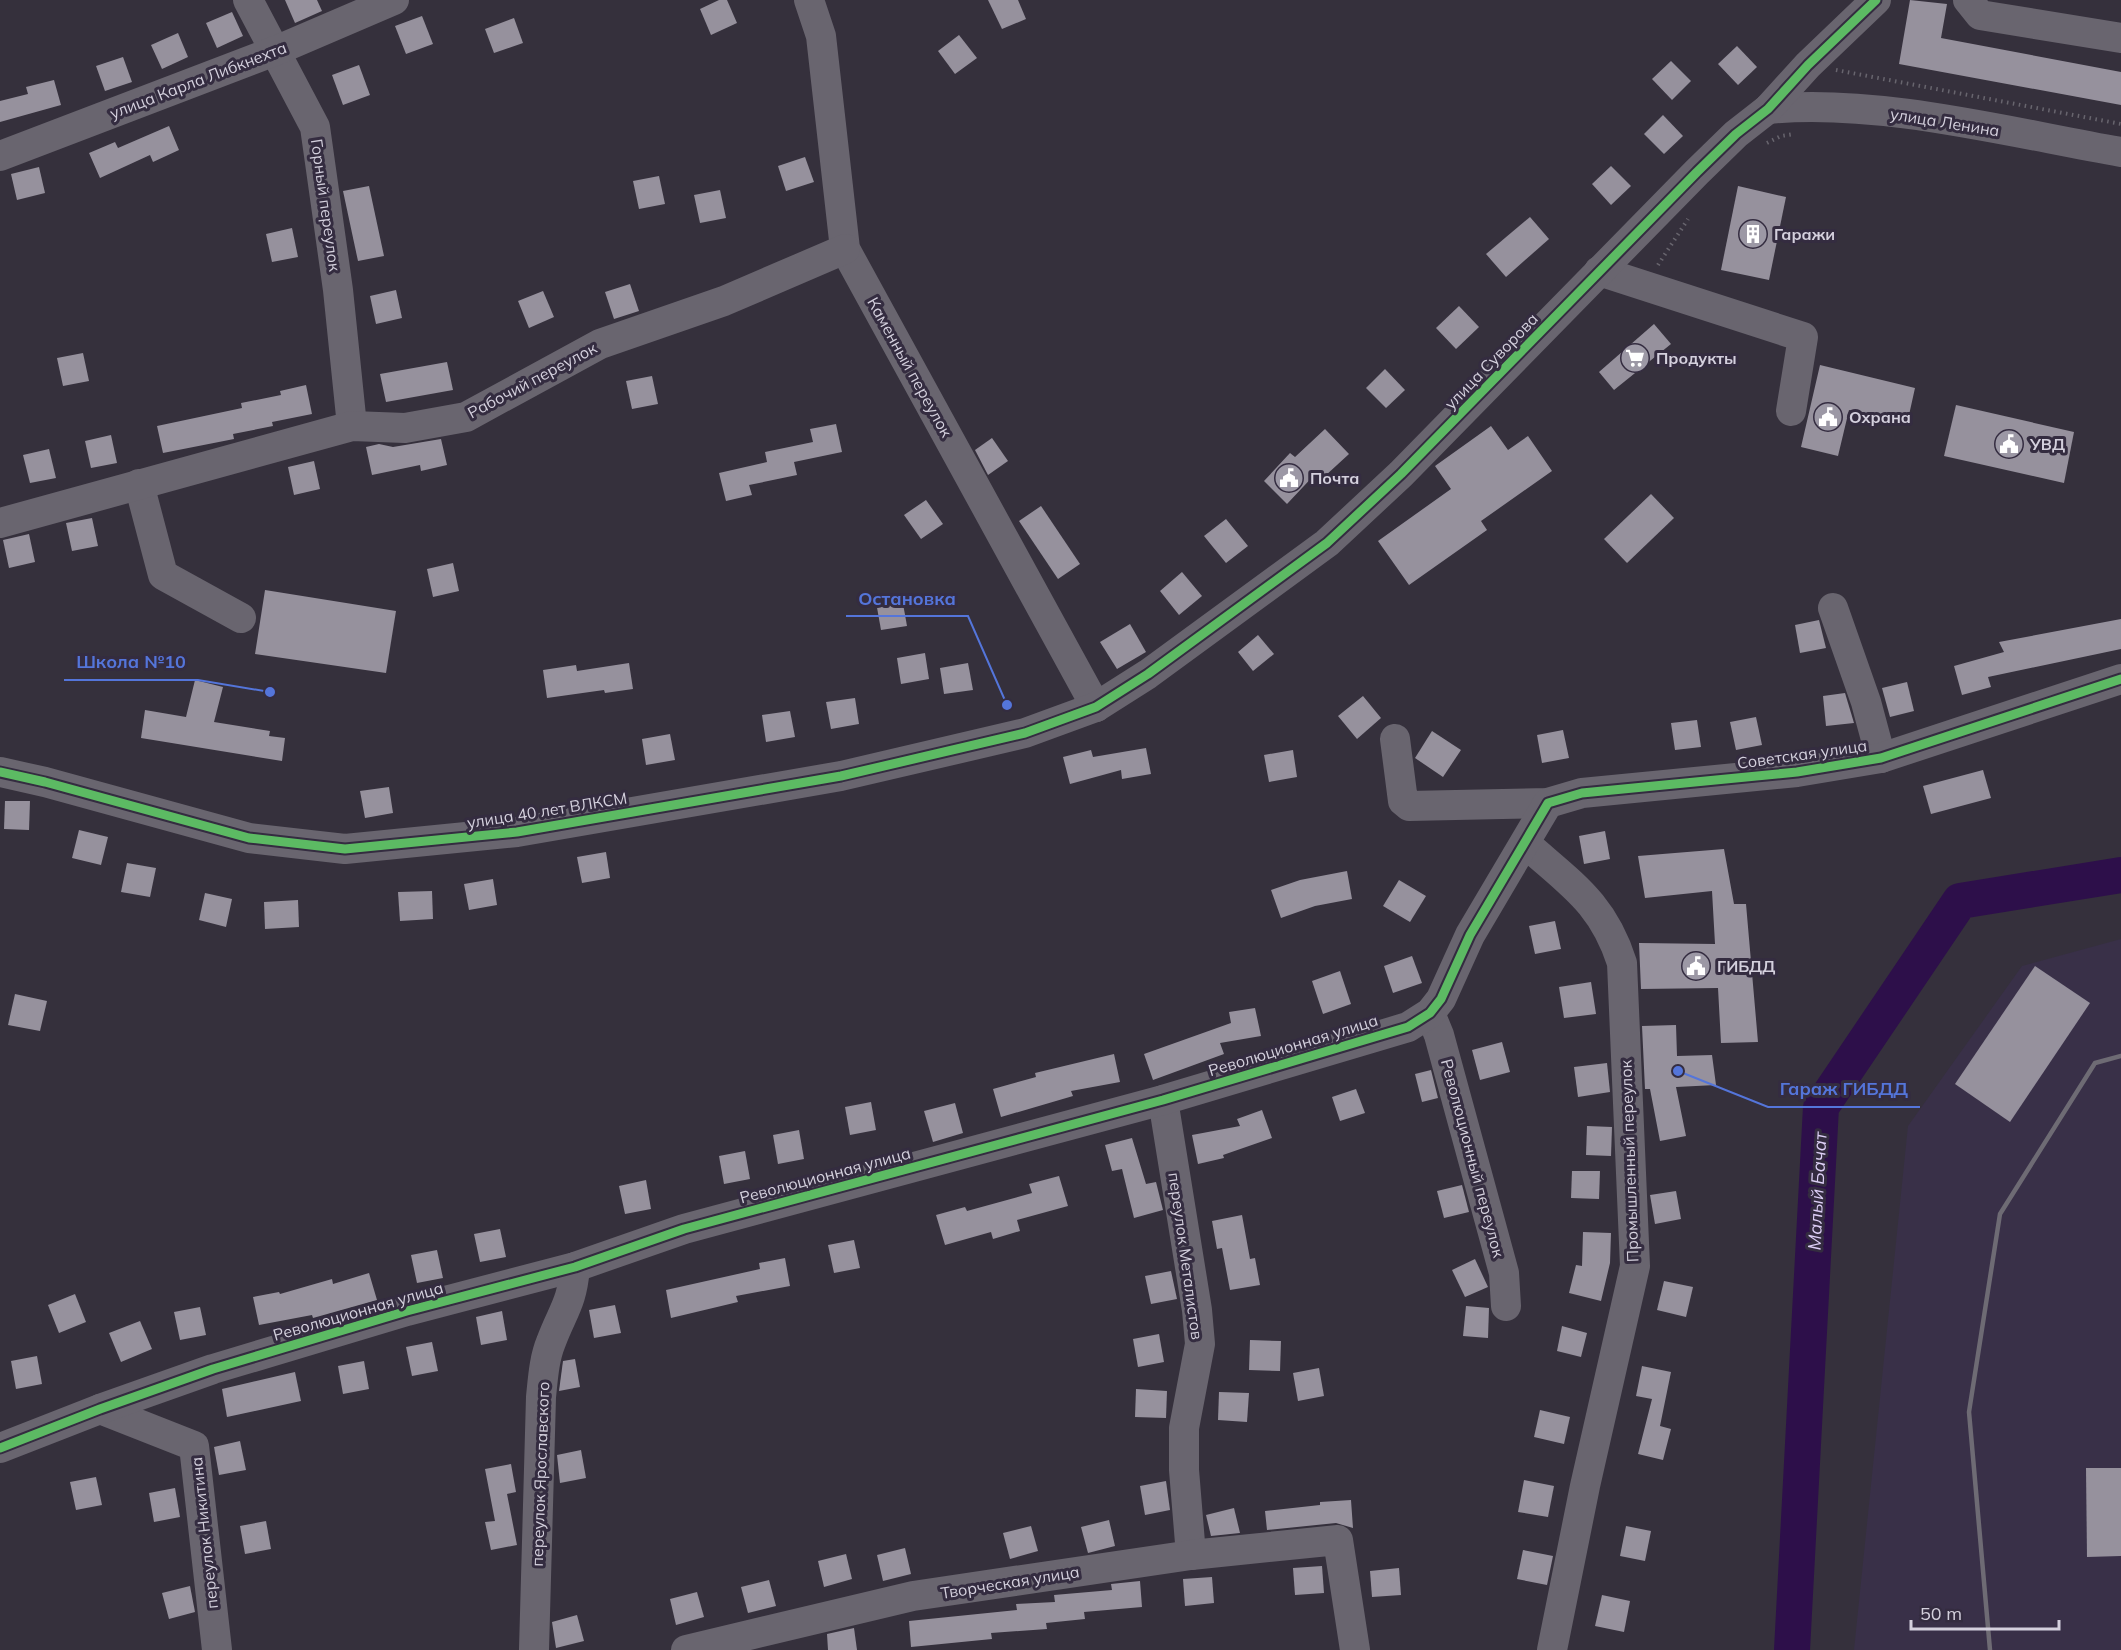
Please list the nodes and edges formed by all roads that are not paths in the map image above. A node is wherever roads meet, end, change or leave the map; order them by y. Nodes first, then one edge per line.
1 (248, 0) edge
2 (394, 0) edge
3 (809, 0) edge
4 (1876, 0) edge
5 (1968, 0) edge
6 (2121, 38) edge
7 (275, 51) junction
8 (1768, 109) junction
9 (2121, 152) edge
10 (0, 156) edge
11 (845, 249) junction
12 (1599, 271) junction
13 (1791, 411) dead end
14 (352, 426) junction
15 (139, 484) junction
16 (0, 523) edge
17 (1833, 608) dead end
18 (241, 618) dead end
19 (2121, 679) edge
20 (1096, 707) junction
21 (1395, 739) dead end
22 (1881, 758) junction
23 (0, 772) edge
24 (1548, 803) junction
25 (1526, 844) junction
26 (1430, 1013) junction
27 (1163, 1100) junction
28 (575, 1267) junction
29 (1506, 1306) dead end
30 (100, 1408) junction
31 (0, 1448) edge
32 (1191, 1554) junction
33 (217, 1650) edge
34 (534, 1650) edge
35 (686, 1650) edge
36 (1355, 1650) edge
37 (1552, 1650) edge

1 - 7 street, Горный переулок
2 - 7 street, улица Карла Либкнехта
3 - 11 street, Каменный переулок
4 - 8 street, улица Суворова
5 - 6 street
7 - 10 street, улица Карла Либкнехта
7 - 14 street, Горный переулок
8 - 9 street, улица Ленина
8 - 12 street, улица Суворова
11 - 14 street, Рабочий переулок
11 - 20 street, Каменный переулок
12 - 13 street
12 - 20 street, улица Суворова
14 - 15 street, Рабочий переулок
15 - 16 street, Рабочий переулок
15 - 18 street
17 - 22 street
19 - 22 street, Советская улица
20 - 23 street, улица 40 лет ВЛКСМ
21 - 24 street, Советская улица
22 - 24 street, Советская улица
24 - 25 street, Революционная улица
25 - 26 street, Революционная улица
25 - 37 street, Промышленный переулок
26 - 27 street, Революционная улица
26 - 29 street, Революционный переулок
27 - 28 street, Революционная улица
27 - 32 street, переулок Металистов
28 - 30 street, Революционная улица
28 - 34 street, переулок Ярославского
30 - 31 street, Революционная улица
30 - 33 street, переулок Никитина
32 - 35 street, Творческая улица
32 - 36 street, Творческая улица

